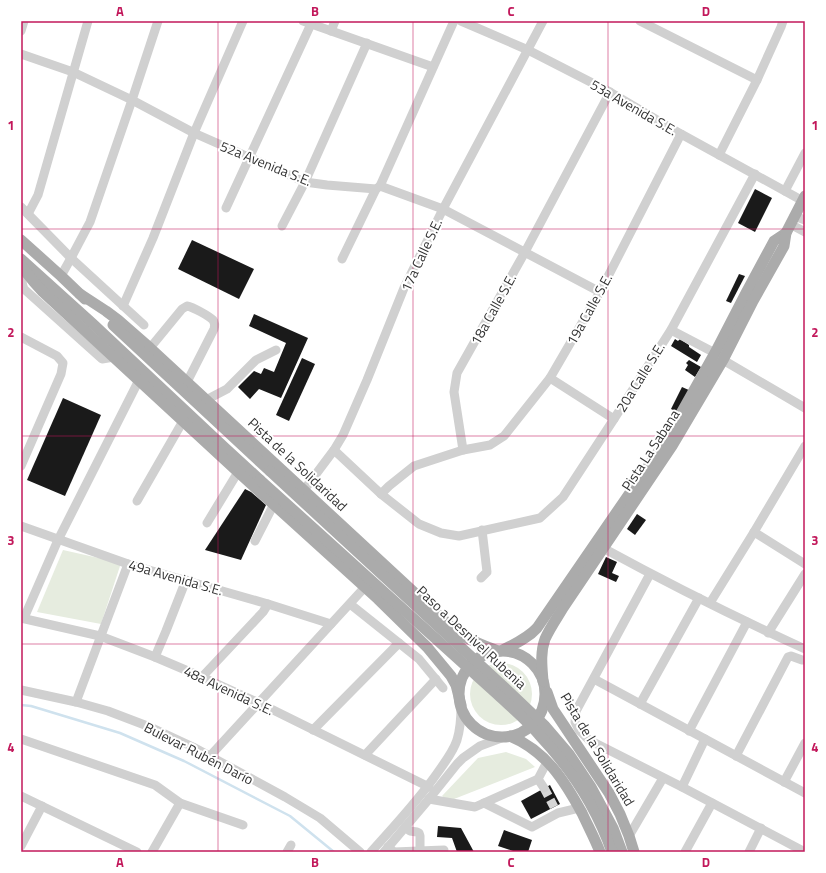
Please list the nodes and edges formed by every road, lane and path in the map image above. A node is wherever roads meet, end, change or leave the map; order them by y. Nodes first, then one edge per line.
1 (24, 21) edge
2 (88, 21) edge
3 (158, 21) edge
4 (243, 21) edge
5 (335, 21) edge
6 (454, 21) edge
7 (461, 21) edge
8 (543, 21) edge
9 (640, 21) edge
10 (783, 21) edge
11 (307, 22) edge
12 (21, 30) edge
13 (331, 31) junction
14 (367, 44) junction
15 (528, 50) junction
16 (21, 54) edge
17 (433, 66) junction
18 (73, 72) junction
19 (757, 80) junction
20 (610, 92) junction
21 (132, 100) junction
22 (194, 132) junction
23 (681, 134) junction
24 (805, 154) edge
25 (719, 155) junction
26 (249, 157) junction
27 (755, 174) junction
28 (305, 182) junction
29 (378, 187) junction
30 (786, 191) junction
31 (804, 198) edge
32 (21, 207) edge
33 (226, 208) dead end
34 (443, 209) junction
35 (28, 214) junction
36 (805, 220) edge
37 (790, 224) junction
38 (282, 226) dead end
39 (805, 232) edge
40 (21, 240) edge
41 (525, 252) junction
42 (71, 258) junction
43 (21, 259) edge
44 (342, 259) dead end
45 (22, 268) edge
46 (61, 276) junction
47 (600, 292) junction
48 (80, 294) junction
49 (124, 306) junction
50 (144, 325) dead end
51 (671, 330) junction
52 (21, 337) edge
53 (150, 348) junction
54 (276, 350) dead end
55 (719, 356) junction
56 (550, 378) junction
57 (139, 380) junction
58 (187, 382) junction
59 (206, 400) junction
60 (805, 408) edge
61 (614, 419) junction
62 (183, 421) junction
63 (805, 446) edge
64 (334, 450) junction
65 (463, 450) junction
66 (21, 466) edge
67 (270, 471) joint
68 (238, 472) junction
69 (304, 490) junction
70 (381, 494) junction
71 (137, 501) dead end
72 (274, 504) junction
73 (207, 523) dead end
74 (21, 526) edge
75 (482, 530) junction
76 (754, 532) junction
77 (58, 540) junction
78 (255, 541) dead end
79 (602, 548) junction
80 (128, 564) junction
81 (805, 564) edge
82 (650, 574) junction
83 (805, 574) edge
84 (481, 578) dead end
85 (186, 580) junction
86 (366, 587) junction
87 (699, 598) junction
88 (710, 603) junction
89 (268, 604) junction
90 (350, 604) junction
91 (22, 618) edge
92 (747, 622) junction
93 (331, 624) junction
94 (768, 633) junction
95 (100, 636) junction
96 (399, 642) junction
97 (805, 649) edge
98 (500, 651) junction
99 (154, 657) junction
100 (805, 660) edge
101 (202, 677) junction
102 (436, 679) junction
103 (594, 679) junction
104 (544, 683) junction
105 (443, 688) dead end
106 (21, 690) edge
107 (76, 702) junction
108 (259, 703) junction
109 (640, 704) junction
110 (461, 706) junction
111 (314, 730) junction
112 (689, 731) junction
113 (507, 737) junction
114 (21, 739) edge
115 (705, 739) junction
116 (805, 743) edge
117 (365, 755) junction
118 (210, 756) junction
119 (736, 756) junction
120 (547, 762) junction
121 (663, 778) junction
122 (538, 779) junction
123 (784, 782) junction
124 (429, 786) junction
125 (682, 787) junction
126 (544, 788) tunnel mouth
127 (805, 793) edge
128 (21, 796) edge
129 (429, 799) junction
130 (180, 803) junction
131 (484, 803) junction
132 (712, 803) junction
133 (42, 806) junction
134 (579, 808) junction
135 (243, 825) dead end
136 (405, 827) junction
137 (761, 828) junction
138 (629, 836) junction
139 (21, 846) edge
140 (386, 849) edge
141 (444, 850) dead end
142 (420, 851) junction
143 (137, 852) edge
144 (152, 852) edge
145 (360, 852) edge
146 (370, 852) edge
147 (600, 852) edge
148 (612, 852) edge
149 (622, 852) edge
150 (634, 852) edge
151 (685, 852) edge
152 (749, 852) edge
153 (805, 852) edge

1 - 12 street
2 - 18 street
3 - 21 street
4 - 22 street
5 - 13 street
6 - 17 street
7 - 15 street, 53a Avenida S.E.
8 - 15 street, 17a Calle S.E.
9 - 19 street
10 - 19 street
11 - 13 street
11 - 26 street
13 - 14 street
14 - 17 street
14 - 28 street
15 - 20 street, 53a Avenida S.E.
15 - 34 street, 17a Calle S.E.
16 - 18 street, 52a Avenida S.E.
17 - 29 street
18 - 21 street, 52a Avenida S.E.
18 - 35 street
19 - 25 street
20 - 23 street, 53a Avenida S.E.
20 - 41 street, 18a Calle S.E.
21 - 22 street, 52a Avenida S.E.
21 - 42 street
22 - 26 street, 52a Avenida S.E.
22 - 49 street
23 - 25 street, 53a Avenida S.E.
23 - 47 street, 19a Calle S.E.
24 - 30 street
25 - 27 street, 53a Avenida S.E.
26 - 28 street, 52a Avenida S.E.
26 - 33 street
27 - 30 street, 53a Avenida S.E.
27 - 51 street, 20a Calle S.E.
28 - 29 street, 52a Avenida S.E.
28 - 38 street
29 - 34 street, 52a Avenida S.E.
29 - 44 street
30 - 31 street, 53a Avenida S.E.
31 - 37 main road, Pista La Sabana
32 - 35 street
34 - 41 street, 52a Avenida S.E.
34 - 64 street, 17a Calle S.E.
35 - 42 street
36 - 37 street
37 - 39 street
37 - 55 main road, Pista La Sabana
40 - 46 main road, Pista de la Solidaridad
41 - 47 street, 52a Avenida S.E.
41 - 65 street, 18a Calle S.E.
42 - 46 street
42 - 49 street
43 - 148 main road, Paso a Desnivel Rubenia, bridge
45 - 57 main road
46 - 48 main road, Pista de la Solidaridad
47 - 56 street, 19a Calle S.E.
48 - 53 main road, Pista de la Solidaridad
48 - 67 main road, Pista de la Solidaridad
49 - 50 street
51 - 55 street
51 - 61 street, 20a Calle S.E.
52 - 66 street
53 - 58 main road, Pista de la Solidaridad
53 - 58 street
54 - 59 street
55 - 60 street
55 - 79 main road, Pista La Sabana
55 - 98 main road, Pista La Sabana
56 - 61 street
56 - 65 street, 19a Calle S.E.
57 - 62 main road
57 - 77 street
58 - 59 main road, Pista de la Solidaridad
59 - 69 main road, Pista de la Solidaridad
61 - 75 street, 20a Calle S.E.
62 - 68 main road
62 - 71 street
63 - 76 street
64 - 69 street, 17a Calle S.E.
64 - 70 street, 20a Calle S.E.
65 - 70 street
67 - 149 main road, Paso a Desnivel Rubenia, bridge
68 - 72 main road
68 - 73 street
69 - 98 main road, Pista de la Solidaridad
70 - 75 street, 20a Calle S.E.
72 - 78 street
72 - 86 main road
74 - 77 street, 49a Avenida S.E.
75 - 84 street
76 - 81 street
76 - 88 street
77 - 80 street, 49a Avenida S.E.
77 - 91 street
79 - 82 street
79 - 104 main road, Pista La Sabana
80 - 85 street, 49a Avenida S.E.
80 - 95 street
82 - 87 street
82 - 103 street
83 - 94 street
85 - 89 street, 49a Avenida S.E.
85 - 99 street
86 - 90 street
86 - 110 main road
87 - 88 street
87 - 109 street
88 - 92 street
89 - 93 street, 49a Avenida S.E.
89 - 101 street
90 - 93 street
90 - 96 street
91 - 95 street, 48a Avenida S.E.
92 - 94 street
92 - 112 street
93 - 108 street
94 - 97 street
95 - 99 street, 48a Avenida S.E.
95 - 107 street
96 - 102 street
96 - 111 street
98 - 104 main road
98 - 110 main road
99 - 101 street, 48a Avenida S.E.
100 - 119 street
101 - 108 street, 48a Avenida S.E.
102 - 105 street
102 - 117 street
103 - 109 street
103 - 121 street
104 - 113 main road
104 - 138 main road, Pista de la Solidaridad
106 - 107 street, Bulevar Rubén Darío
107 - 118 street, Bulevar Rubén Darío
108 - 111 street, 48a Avenida S.E.
108 - 118 street
109 - 112 street
110 - 113 main road
110 - 124 street
111 - 117 street, 48a Avenida S.E.
112 - 115 street
113 - 120 main road
113 - 129 street
114 - 130 street
115 - 119 street
115 - 125 street
116 - 123 street
117 - 124 street, 48a Avenida S.E.
118 - 145 street, Bulevar Rubén Darío
119 - 123 street
120 - 122 street
120 - 134 main road
121 - 125 street
121 - 138 street
122 - 126 street
122 - 131 street
123 - 127 street
124 - 146 street
125 - 132 street
128 - 133 street
129 - 131 street
129 - 136 street
130 - 135 street
130 - 144 street
131 - 134 street
132 - 137 street
132 - 151 street
133 - 139 street
133 - 143 street
134 - 147 main road
136 - 140 street
136 - 142 street
137 - 152 street
137 - 153 street
138 - 150 main road, Pista de la Solidaridad
140 - 142 street
141 - 142 street

